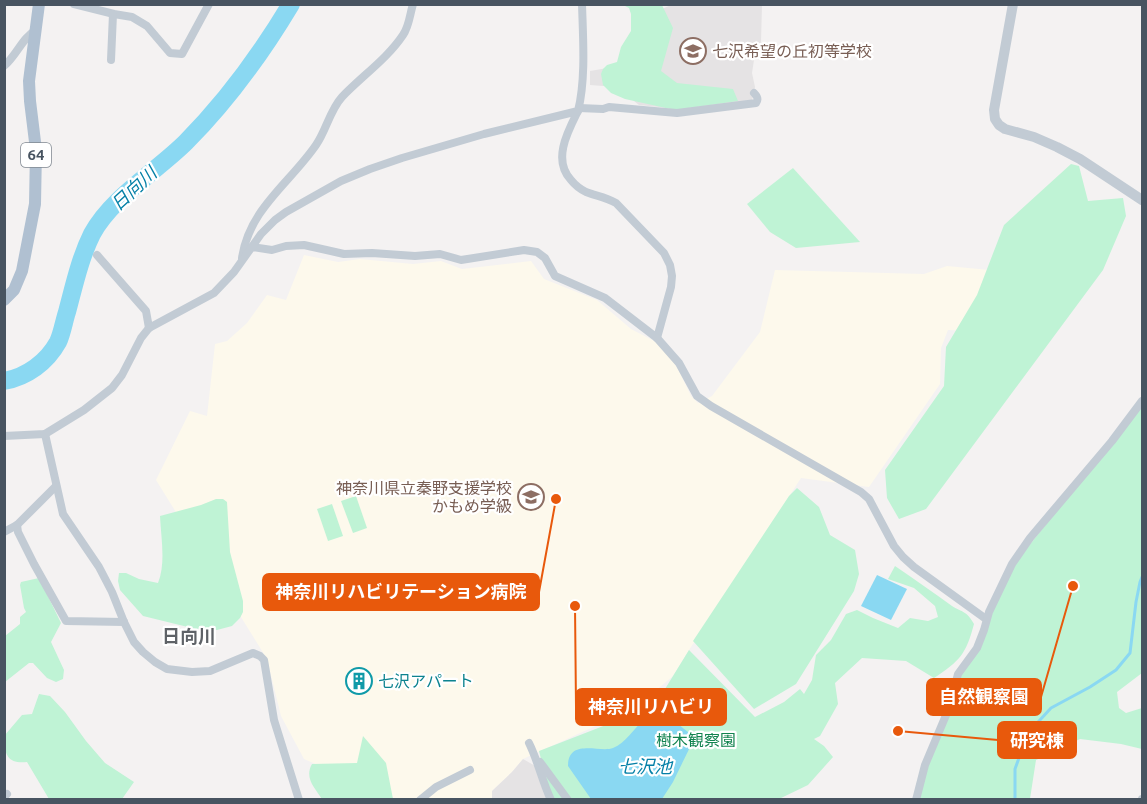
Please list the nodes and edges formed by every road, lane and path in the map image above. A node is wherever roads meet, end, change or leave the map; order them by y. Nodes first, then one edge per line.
1 (39, 4) edge
2 (74, 4) edge
3 (209, 4) edge
4 (413, 4) edge
5 (582, 4) edge
6 (1013, 4) edge
7 (113, 14) junction
8 (36, 30) junction
9 (115, 54) dead end
10 (4, 66) edge
11 (754, 93) dead end
12 (578, 109) junction
13 (1143, 200) edge
14 (252, 247) junction
15 (97, 255) dead end
16 (241, 262) junction
17 (4, 300) edge
18 (149, 328) junction
19 (657, 338) junction
20 (1143, 401) edge
21 (45, 434) junction
22 (4, 436) edge
23 (56, 486) junction
24 (16, 525) junction
25 (4, 532) edge
26 (986, 620) junction
27 (124, 622) junction
28 (529, 743) dead end
29 (536, 756) junction
30 (470, 770) dead end
31 (299, 800) edge
32 (420, 800) edge
33 (551, 800) edge
34 (568, 800) edge
35 (916, 800) edge

1 - 8 main road, 64
2 - 7 street
3 - 7 street
4 - 16 street
5 - 12 street
6 - 13 street
7 - 9 street
8 - 10 street
8 - 17 main road, 64
11 - 12 street
12 - 14 street
12 - 19 street
14 - 16 street
14 - 19 street
15 - 18 street
16 - 18 street
18 - 21 street
19 - 26 street
20 - 26 street
21 - 22 street
21 - 23 street
23 - 24 street
23 - 27 street
24 - 25 street
24 - 27 street
26 - 35 street
27 - 31 street
28 - 29 street
29 - 33 street
29 - 34 street
30 - 32 street

